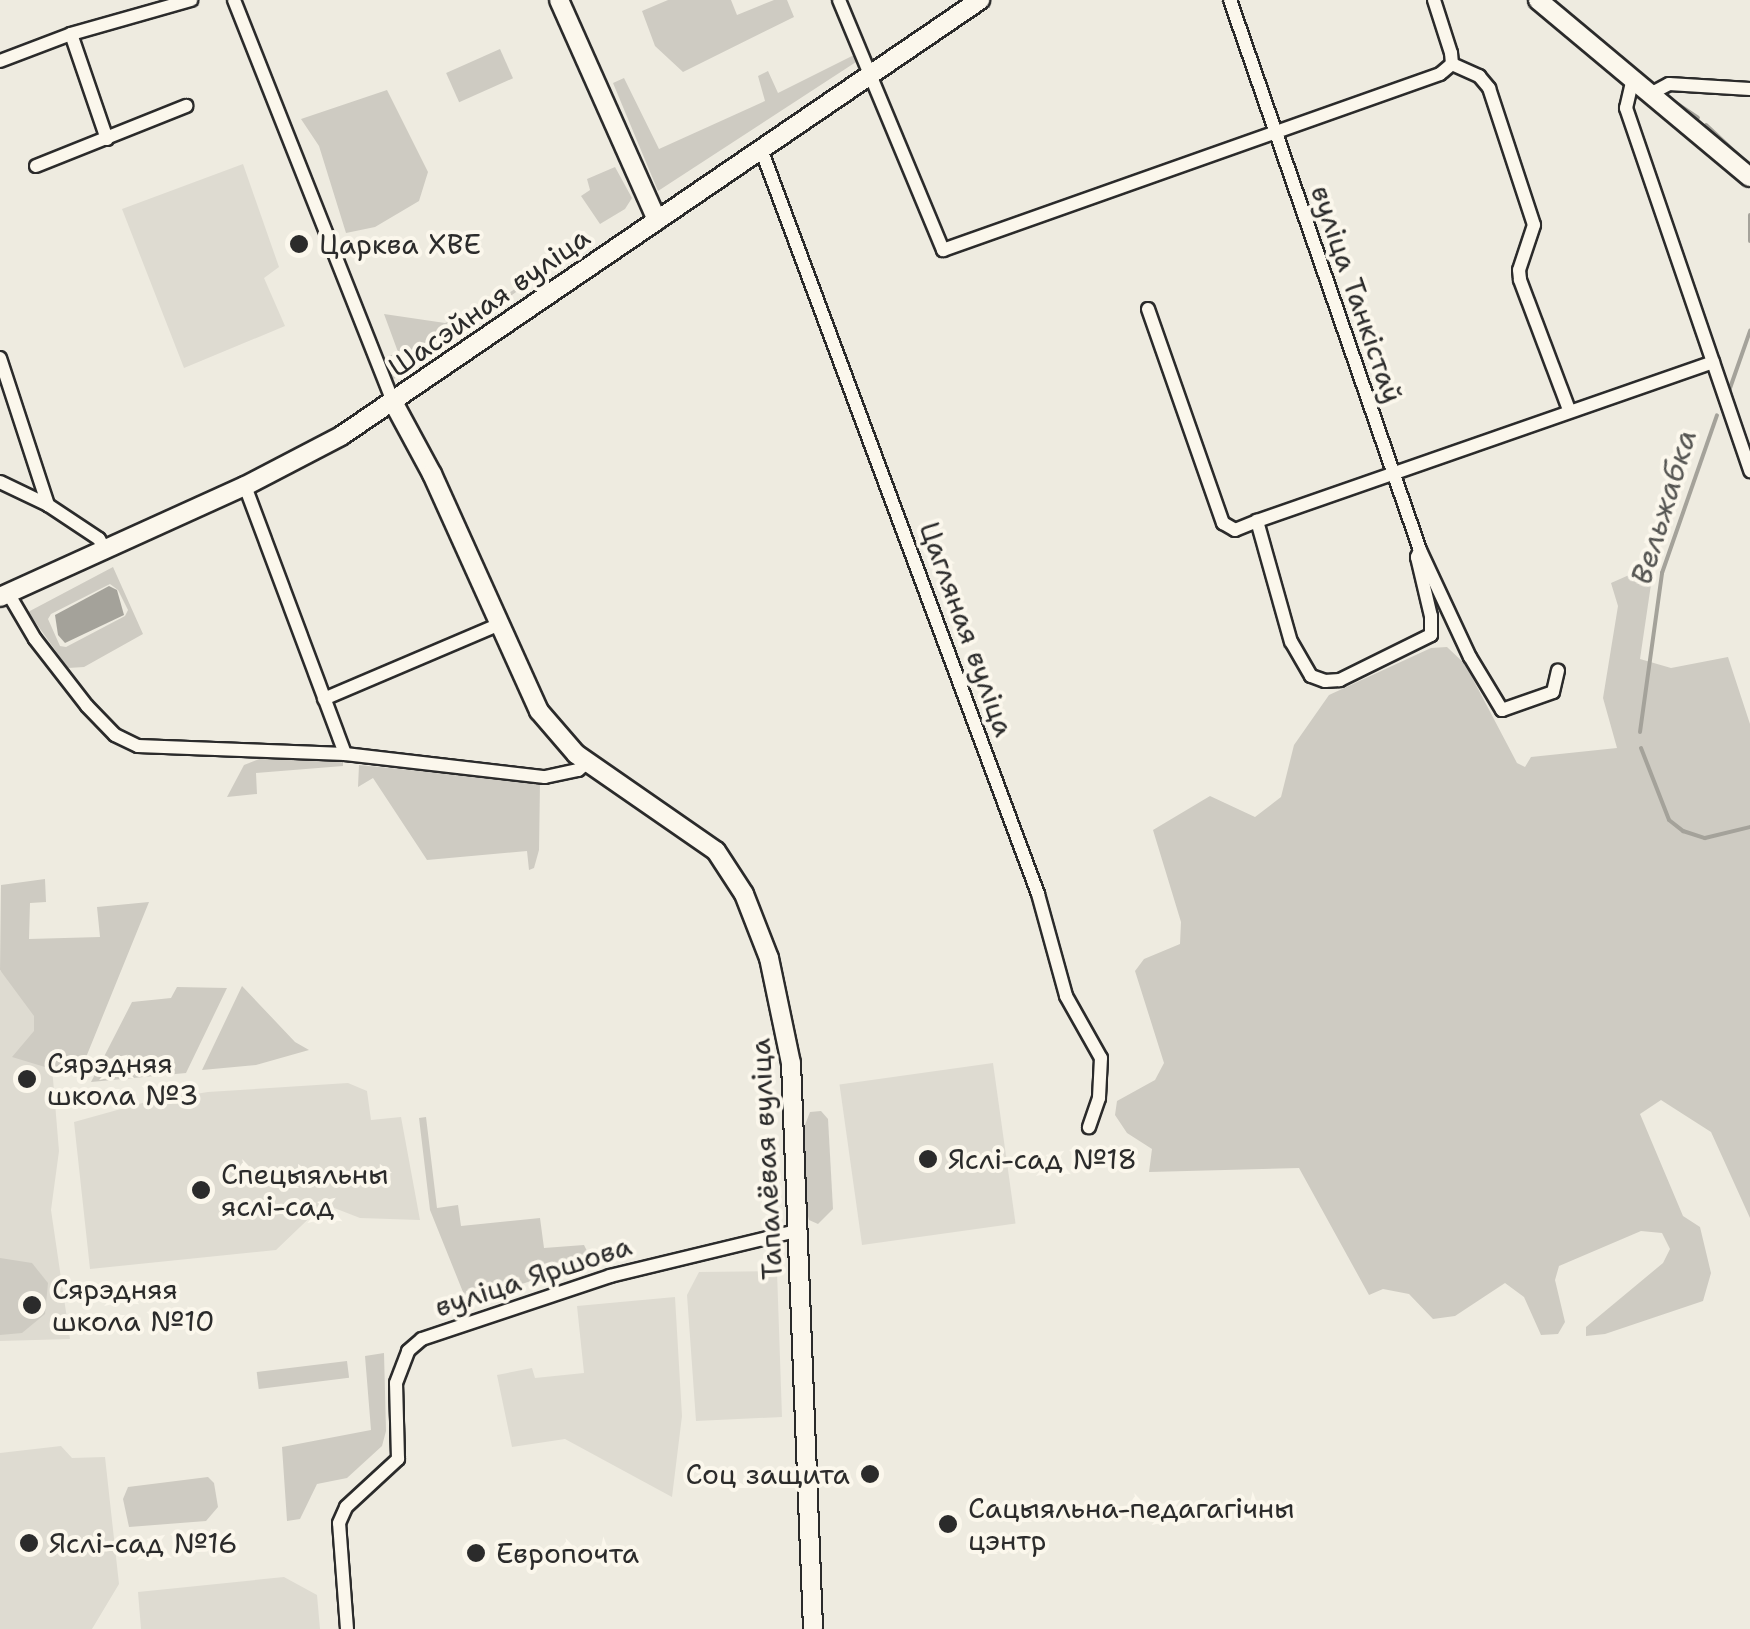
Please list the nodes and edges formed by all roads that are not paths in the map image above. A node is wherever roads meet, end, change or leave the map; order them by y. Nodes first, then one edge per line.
1 (191, 0) edge
2 (234, 0) edge
3 (558, 0) edge
4 (840, 0) edge
5 (980, 0) edge
6 (1230, 0) edge
7 (1434, 0) edge
8 (1538, 0) edge
9 (71, 34) junction
10 (0, 61) edge
11 (1452, 64) junction
12 (871, 74) junction
13 (1633, 78) junction
14 (1750, 89) edge
15 (1652, 93) junction
16 (186, 106) dead end
17 (1276, 133) junction
18 (107, 139) junction
19 (761, 150) junction
20 (36, 166) dead end
21 (1750, 176) edge
22 (657, 220) junction
23 (1148, 310) dead end
24 (0, 358) edge
25 (1712, 362) junction
26 (393, 402) junction
27 (1570, 410) junction
28 (1392, 471) junction
29 (1750, 472) edge
30 (0, 482) edge
31 (245, 486) junction
32 (48, 505) junction
33 (1258, 522) junction
34 (104, 550) junction
35 (1420, 550) junction
36 (4, 595) edge
37 (500, 624) junction
38 (1558, 671) dead end
39 (324, 698) junction
40 (345, 754) junction
41 (588, 762) junction
42 (1089, 1127) dead end
43 (800, 1230) junction
44 (347, 1629) edge
45 (813, 1629) edge

1 - 9 street
2 - 26 street
3 - 22 main road
4 - 12 street
5 - 12 main road, Шасэйная вуліца
6 - 17 street, вуліца Танкістаў
7 - 11 street
8 - 13 main road
9 - 10 street
9 - 18 street
11 - 17 street
11 - 27 street
12 - 17 street
12 - 19 main road, Шасэйная вуліца
13 - 15 main road
13 - 25 street
14 - 15 street
15 - 21 main road
16 - 18 street
17 - 28 street, вуліца Танкістаў
18 - 20 street
19 - 22 main road, Шасэйная вуліца
19 - 42 street, Цагляная вуліца
22 - 26 main road, Шасэйная вуліца
23 - 33 street
24 - 32 street
25 - 27 street
25 - 29 street
26 - 31 main road, Шасэйная вуліца
26 - 37 main road, Тапалёвая вуліца
27 - 28 street
28 - 33 street
28 - 35 street, вуліца Танкістаў
30 - 32 street
31 - 34 main road, Шасэйная вуліца
31 - 39 street
32 - 34 street
33 - 35 street, вуліца Танкістаў
34 - 36 main road, Шасэйная вуліца
35 - 38 street, вуліца Танкістаў
36 - 40 street
37 - 39 street
37 - 41 main road, Тапалёвая вуліца
39 - 40 street
40 - 41 street
41 - 43 main road, Тапалёвая вуліца
43 - 44 street, вуліца Яршова
43 - 45 main road, Тапалёвая вуліца

